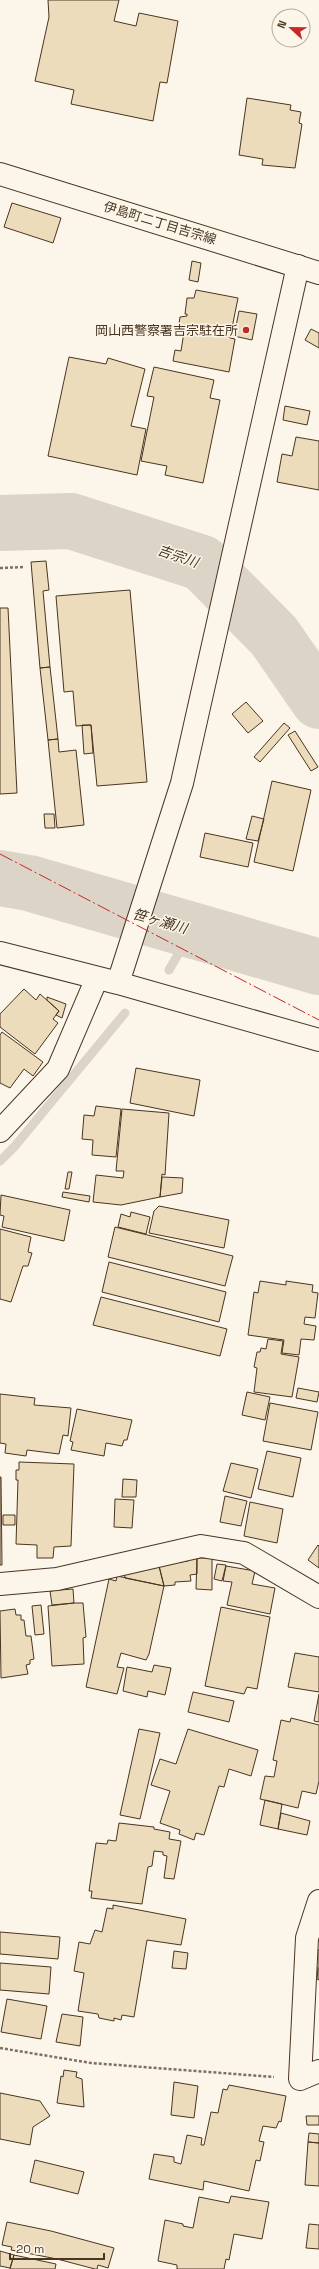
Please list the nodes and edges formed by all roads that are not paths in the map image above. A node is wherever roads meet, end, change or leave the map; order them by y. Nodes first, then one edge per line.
1 (0, 174) edge
2 (298, 266) junction
3 (319, 273) edge
4 (0, 952) edge
5 (97, 978) junction
6 (118, 983) junction
7 (319, 1040) edge
8 (0, 1131) edge
9 (0, 1584) edge
10 (319, 1597) edge
11 (319, 1901) edge
12 (309, 2075) edge

1 - 2 street, 伊島町二丁目吉宗線
2 - 3 street, 伊島町二丁目吉宗線
2 - 6 street
4 - 5 street
5 - 6 street
5 - 8 street
6 - 7 street
9 - 10 street
11 - 12 street

